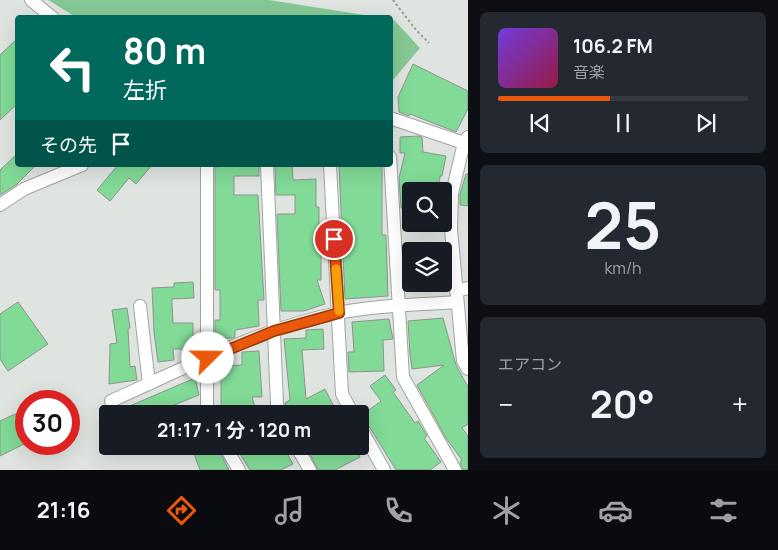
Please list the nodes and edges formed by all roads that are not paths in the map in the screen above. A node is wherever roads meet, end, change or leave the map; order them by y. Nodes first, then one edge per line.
1 (31, 0) edge
2 (49, 15) edge
3 (393, 119) edge
4 (466, 140) edge
5 (77, 167) edge
6 (207, 167) edge
7 (267, 167) edge
8 (330, 167) edge
9 (391, 167) edge
10 (0, 206) edge
11 (460, 294) edge
12 (140, 306) dead end
13 (400, 307) junction
14 (339, 313) junction
15 (274, 331) junction
16 (208, 358) junction
17 (468, 369) edge
18 (149, 384) junction
19 (111, 401) dead end
20 (206, 405) edge
21 (277, 405) edge
22 (348, 405) edge
23 (369, 443) edge
24 (230, 455) edge
25 (301, 455) edge
26 (239, 470) edge
27 (310, 470) edge
28 (384, 470) edge
29 (455, 470) edge

1 - 2 street
3 - 4 street
4 - 11 street
5 - 10 street
6 - 16 street
7 - 15 street
8 - 14 street
9 - 13 street
11 - 13 street
11 - 17 street
12 - 18 street
13 - 14 street
13 - 29 street
14 - 15 street
14 - 22 street
15 - 16 street
15 - 21 street
16 - 18 street
16 - 20 street
18 - 19 street
23 - 28 street
24 - 26 street
25 - 27 street

